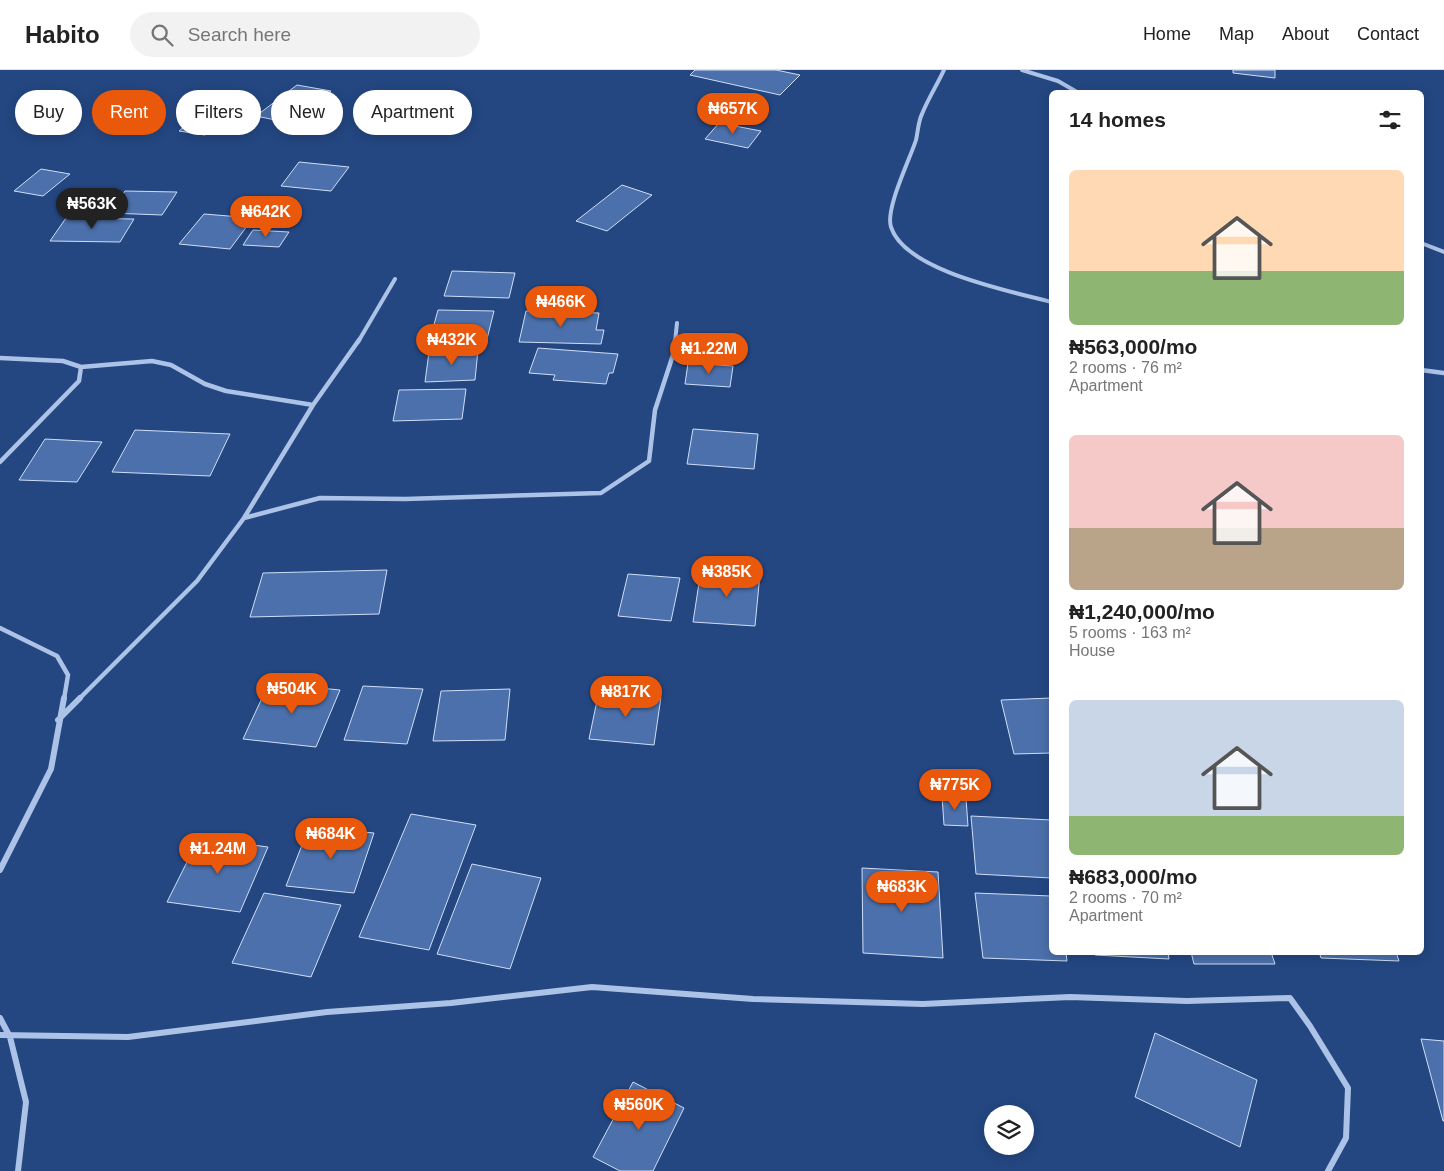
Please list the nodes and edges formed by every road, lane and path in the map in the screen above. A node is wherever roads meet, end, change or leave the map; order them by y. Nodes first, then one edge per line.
1 (944, 70) edge
2 (1022, 70) edge
3 (1074, 90) edge
4 (1424, 244) edge
5 (1444, 252) edge
6 (395, 279) dead end
7 (1049, 301) edge
8 (677, 323) dead end
9 (0, 358) edge
10 (81, 367) junction
11 (1424, 370) edge
12 (1444, 373) edge
13 (313, 405) junction
14 (0, 462) edge
15 (244, 518) junction
16 (0, 628) edge
17 (58, 720) junction
18 (0, 870) edge
19 (0, 1018) edge
20 (0, 1035) edge
21 (10, 1037) junction
22 (18, 1171) edge
23 (1328, 1171) edge

1 - 7 street
2 - 3 street
4 - 5 street
6 - 13 street
8 - 15 street
9 - 10 street
10 - 13 street
10 - 14 street
11 - 12 street
13 - 15 street
15 - 17 street
16 - 17 street
17 - 18 street
19 - 21 street
20 - 21 street
21 - 22 street
21 - 23 street

